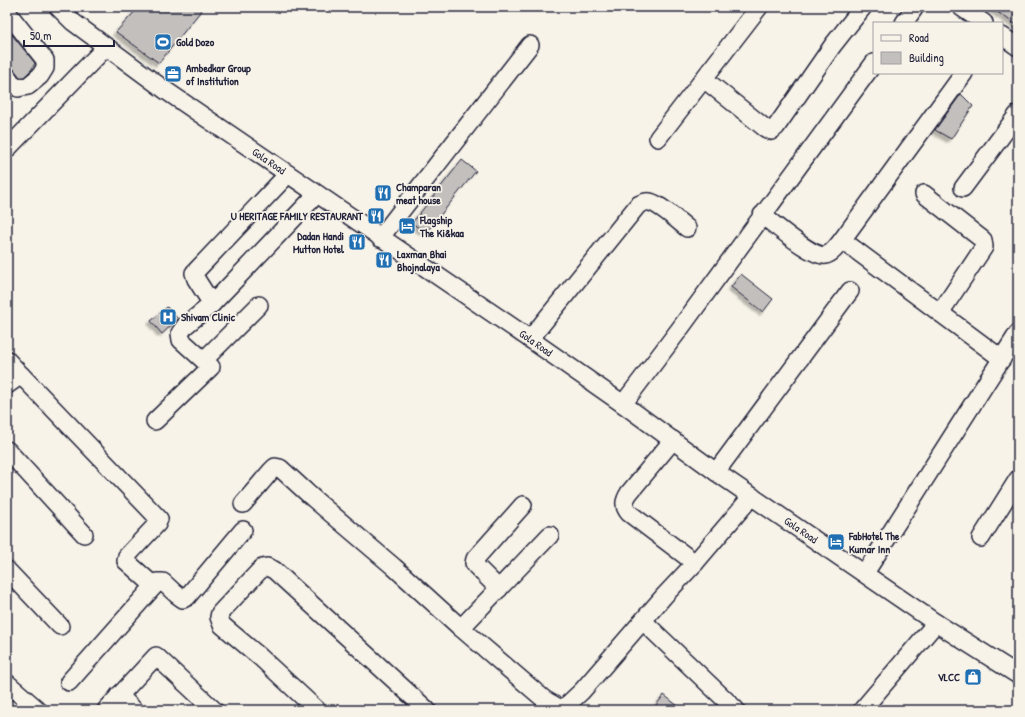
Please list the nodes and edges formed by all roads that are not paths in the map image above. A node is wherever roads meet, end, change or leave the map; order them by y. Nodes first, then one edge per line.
1 (12, 7) edge
2 (58, 7) edge
3 (759, 7) edge
4 (863, 7) edge
5 (915, 7) edge
6 (961, 7) edge
7 (7, 11) edge
8 (905, 22) edge
9 (983, 22) edge
10 (1003, 37) edge
11 (530, 45) dead end
12 (106, 46) junction
13 (1018, 47) edge
14 (873, 64) edge
15 (963, 74) edge
16 (7, 76) edge
17 (704, 79) junction
18 (1018, 114) edge
19 (658, 138) dead end
20 (7, 150) edge
21 (288, 174) junction
22 (963, 188) dead end
23 (317, 194) junction
24 (924, 194) dead end
25 (762, 215) junction
26 (687, 228) dead end
27 (380, 238) junction
28 (842, 240) junction
29 (850, 291) dead end
30 (212, 304) junction
31 (259, 305) dead end
32 (940, 313) junction
33 (1018, 333) edge
34 (530, 339) junction
35 (1002, 359) junction
36 (7, 360) edge
37 (204, 360) junction
38 (21, 375) junction
39 (7, 385) edge
40 (623, 404) junction
41 (155, 422) dead end
42 (673, 440) junction
43 (7, 450) edge
44 (716, 472) junction
45 (1018, 479) edge
46 (752, 496) junction
47 (243, 504) dead end
48 (523, 505) dead end
49 (243, 530) dead end
50 (84, 534) dead end
51 (550, 536) dead end
52 (981, 538) dead end
53 (695, 563) junction
54 (7, 570) edge
55 (865, 573) junction
56 (154, 586) junction
57 (499, 589) junction
58 (643, 621) junction
59 (936, 622) junction
60 (60, 626) dead end
61 (461, 628) junction
62 (1018, 675) edge
63 (69, 682) dead end
64 (7, 683) edge
65 (119, 695) junction
66 (564, 708) edge
67 (38, 710) edge
68 (106, 710) edge
69 (134, 710) edge
70 (214, 710) edge
71 (317, 710) edge
72 (427, 710) edge
73 (736, 710) edge
74 (862, 710) edge

1 - 7 street
2 - 12 street, Gola Road
3 - 17 street
4 - 17 street
5 - 8 street
6 - 9 street
7 - 16 street
10 - 13 street
11 - 27 street
12 - 20 street
12 - 21 street, Gola Road
14 - 25 street
15 - 28 street
17 - 19 street
18 - 22 street
21 - 23 street, Gola Road
21 - 30 street
23 - 27 street, Gola Road
23 - 30 street
24 - 32 street
25 - 28 street
25 - 40 street
26 - 34 street
27 - 34 street, Gola Road
28 - 32 street
29 - 44 street
30 - 37 street
31 - 37 street
32 - 35 street
33 - 35 street
34 - 40 street, Gola Road
35 - 55 street
36 - 38 street
37 - 41 street
38 - 39 street
38 - 56 street
40 - 42 street, Gola Road
42 - 44 street, Gola Road
42 - 53 street
43 - 50 street
44 - 46 street, Gola Road
45 - 52 street
46 - 53 street
46 - 55 street, Gola Road
47 - 61 street
48 - 57 street
49 - 56 street
51 - 57 street
53 - 58 street
54 - 60 street
55 - 59 street, Gola Road
56 - 63 street
57 - 61 street
58 - 66 street
58 - 73 street
59 - 62 street, Gola Road
59 - 74 street
61 - 66 street
64 - 67 street
65 - 68 street
65 - 69 street
65 - 70 street
71 - 72 street

